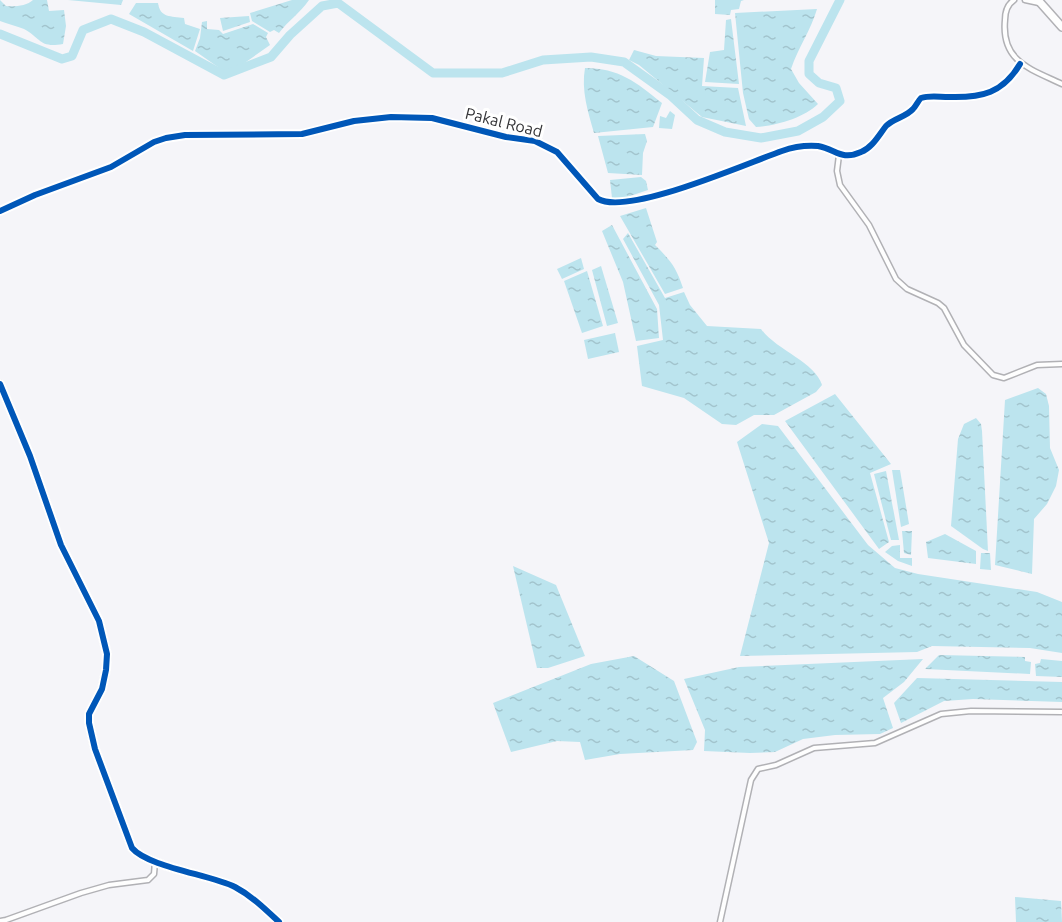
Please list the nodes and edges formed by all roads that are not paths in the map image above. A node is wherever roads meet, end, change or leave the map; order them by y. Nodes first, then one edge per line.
1 (1014, 0) edge
2 (1025, 0) edge
3 (1040, 2) edge
4 (1062, 27) edge
5 (1020, 64) junction
6 (1062, 84) edge
7 (839, 155) junction
8 (0, 211) edge
9 (1062, 364) edge
10 (0, 384) edge
11 (1062, 712) edge
12 (155, 861) junction
13 (0, 921) edge
14 (279, 922) edge
15 (720, 922) edge

1 - 5 street
2 - 3 street
3 - 4 main road
5 - 6 street
5 - 7 street, Pakal Road
7 - 8 street, Pakal Road
7 - 9 street
10 - 12 street
11 - 15 street
12 - 13 street
12 - 14 street

